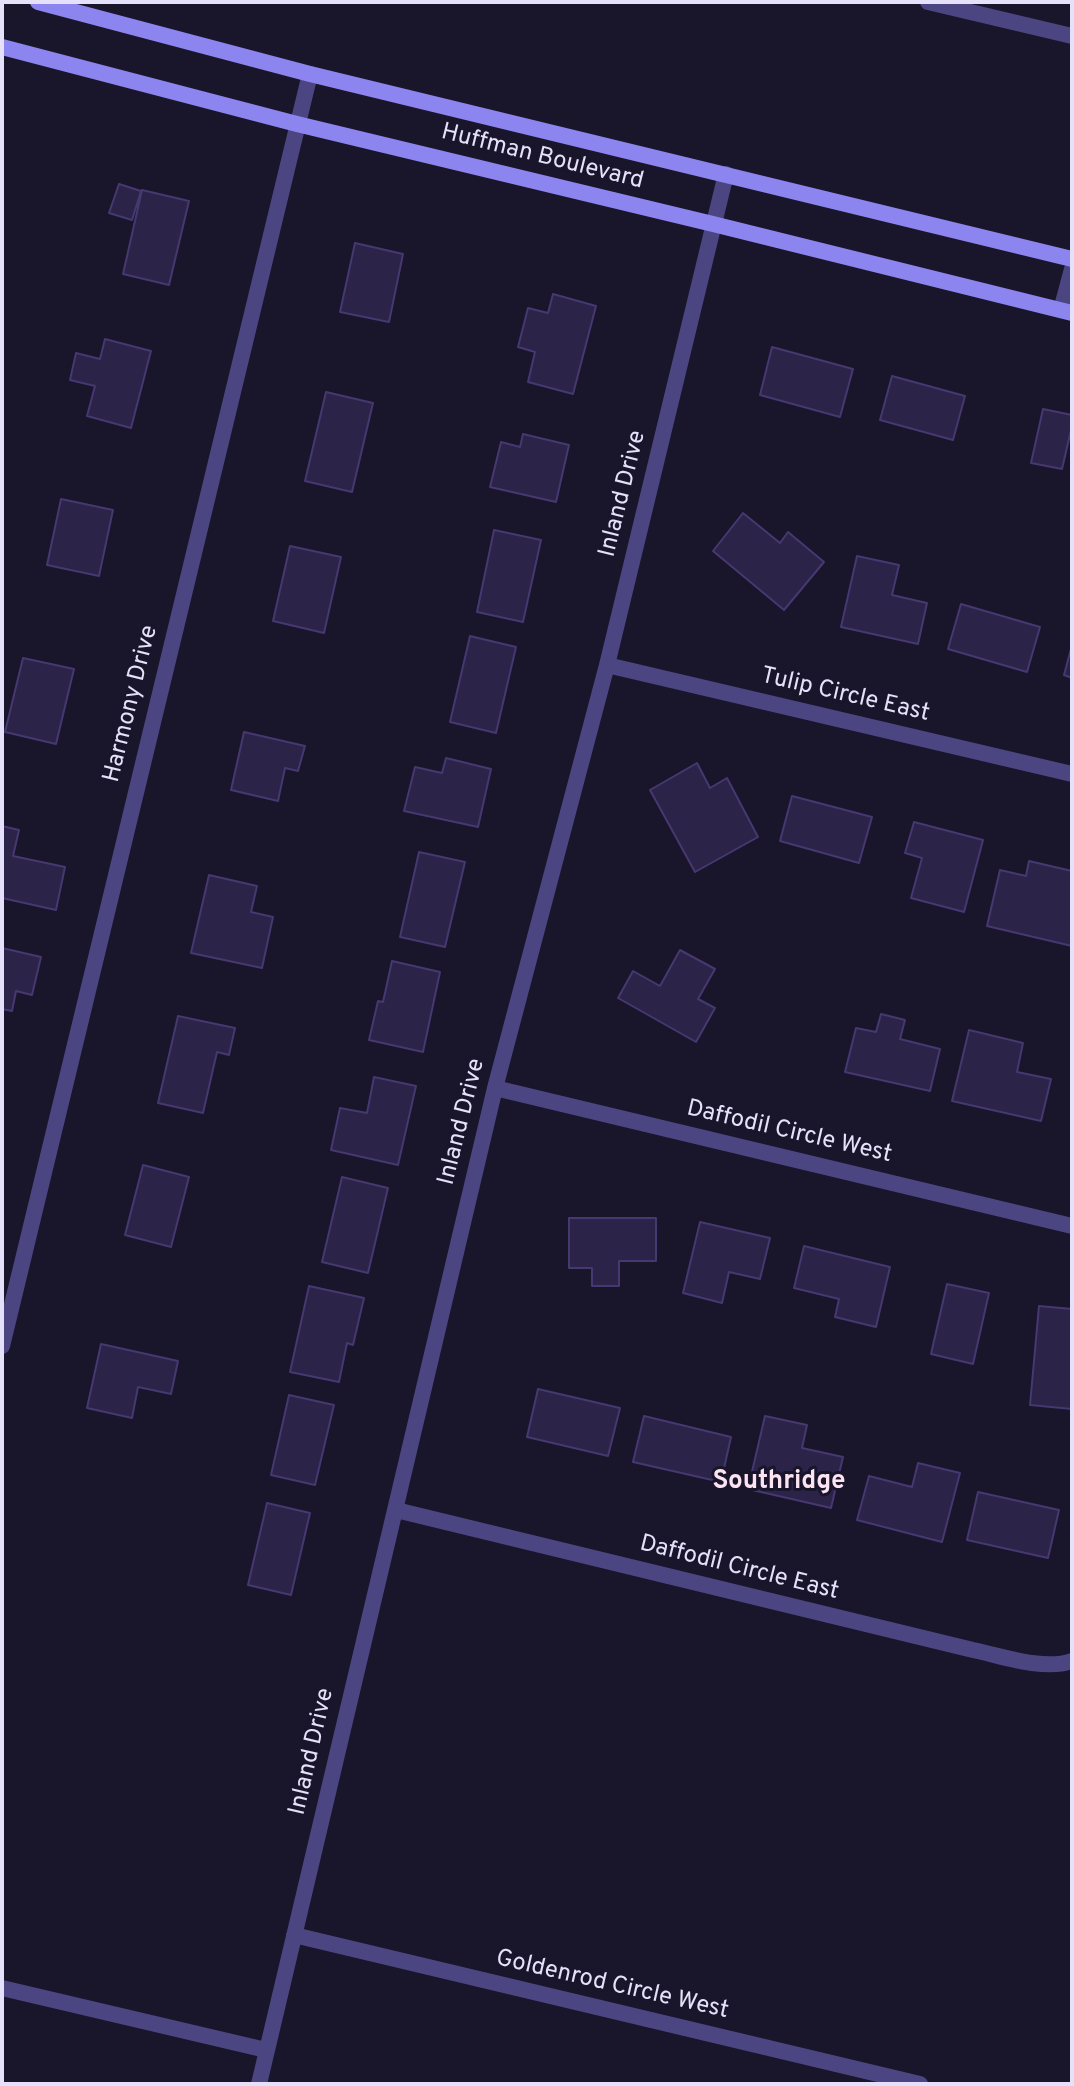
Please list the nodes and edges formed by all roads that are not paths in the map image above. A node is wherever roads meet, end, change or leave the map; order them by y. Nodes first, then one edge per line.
1 (38, 2) edge
2 (928, 2) edge
3 (1072, 36) edge
4 (2, 47) edge
5 (310, 74) junction
6 (297, 124) junction
7 (726, 174) junction
8 (713, 224) junction
9 (1072, 259) edge
10 (1072, 269) edge
11 (1066, 312) edge
12 (607, 665) junction
13 (1072, 774) edge
14 (495, 1088) junction
15 (1072, 1226) edge
16 (2, 1346) edge
17 (396, 1510) junction
18 (1072, 1661) edge
19 (294, 1935) junction
20 (2, 1988) edge
21 (266, 2050) junction
22 (259, 2084) edge
23 (920, 2084) edge

1 - 5 street, Huffman Boulevard
2 - 3 street
4 - 6 street, Huffman Boulevard
5 - 6 street, Harmony Drive
5 - 7 street, Huffman Boulevard
6 - 8 street, Huffman Boulevard
6 - 16 street, Harmony Drive
7 - 8 street, Inland Drive
7 - 9 street, Huffman Boulevard
8 - 11 street, Huffman Boulevard
8 - 12 street, Inland Drive
10 - 11 street
12 - 13 street, Tulip Circle East
12 - 14 street, Inland Drive
14 - 15 street, Daffodil Circle West
14 - 17 street, Inland Drive
17 - 18 street, Daffodil Circle East
17 - 19 street, Inland Drive
19 - 21 street, Inland Drive
19 - 23 street, Goldenrod Circle West
20 - 21 street
21 - 22 street, Inland Drive

